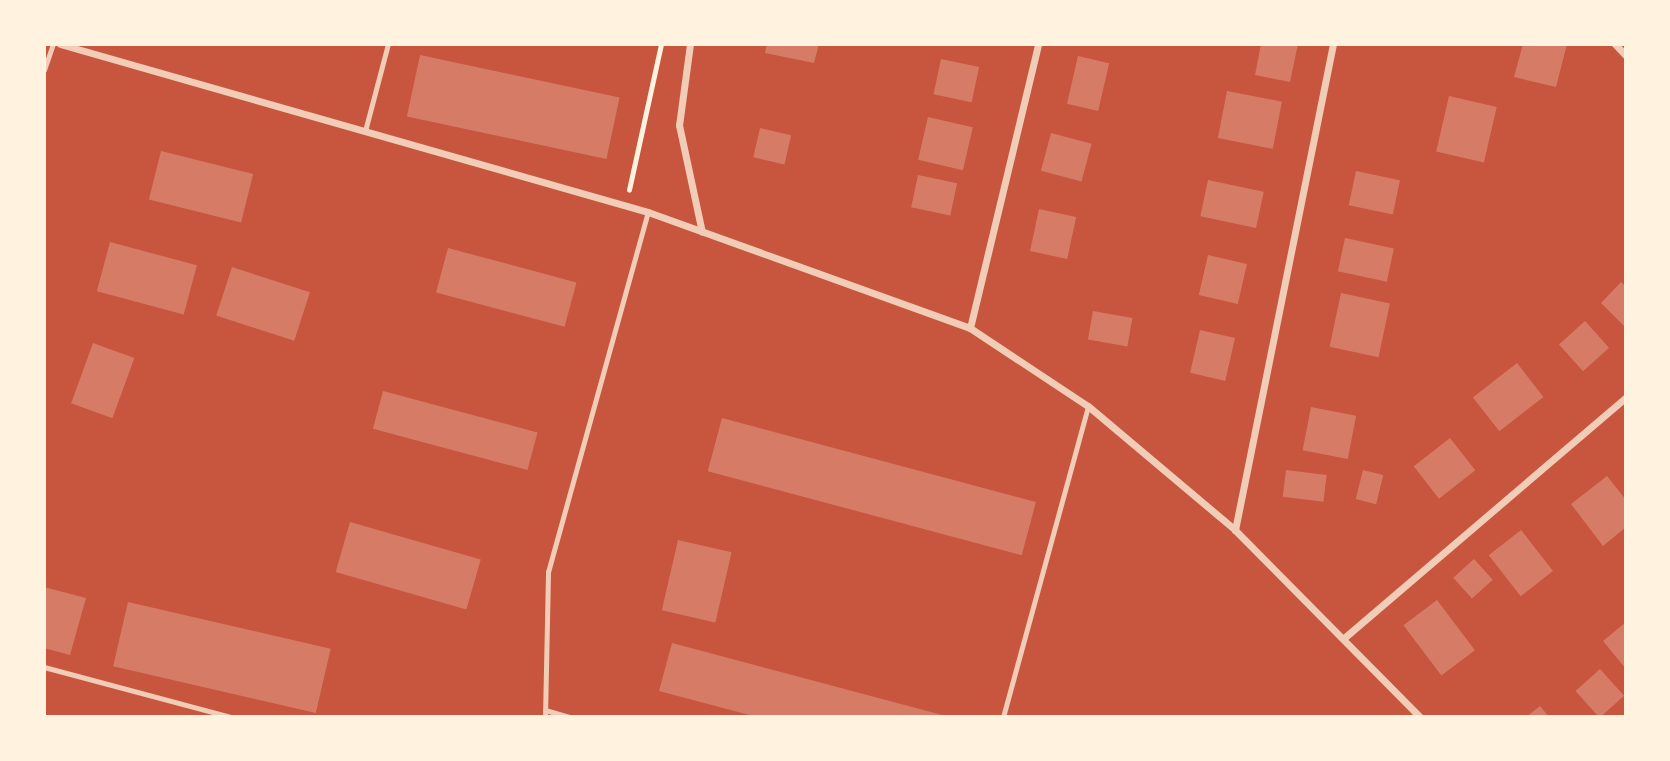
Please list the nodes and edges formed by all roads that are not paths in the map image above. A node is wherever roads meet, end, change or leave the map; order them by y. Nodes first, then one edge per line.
1 (53, 44) edge
2 (60, 44) edge
3 (388, 44) edge
4 (690, 44) edge
5 (1038, 44) edge
6 (1333, 44) edge
7 (1615, 44) edge
8 (1626, 56) edge
9 (44, 70) edge
10 (365, 131) junction
11 (648, 212) junction
12 (702, 232) junction
13 (970, 328) junction
14 (1626, 397) edge
15 (1087, 406) junction
16 (1235, 530) junction
17 (1344, 638) junction
18 (44, 667) edge
19 (545, 714) edge
20 (230, 717) edge
21 (570, 717) edge
22 (1003, 717) edge
23 (1420, 717) edge

1 - 9 lane
2 - 10 street
3 - 10 lane
4 - 12 street
5 - 13 street
6 - 16 street
7 - 8 street
10 - 11 street
11 - 12 street
11 - 19 lane
12 - 13 street
13 - 15 street
14 - 17 street
15 - 16 street
15 - 22 lane
16 - 17 street
17 - 23 street
18 - 20 lane
19 - 21 lane

